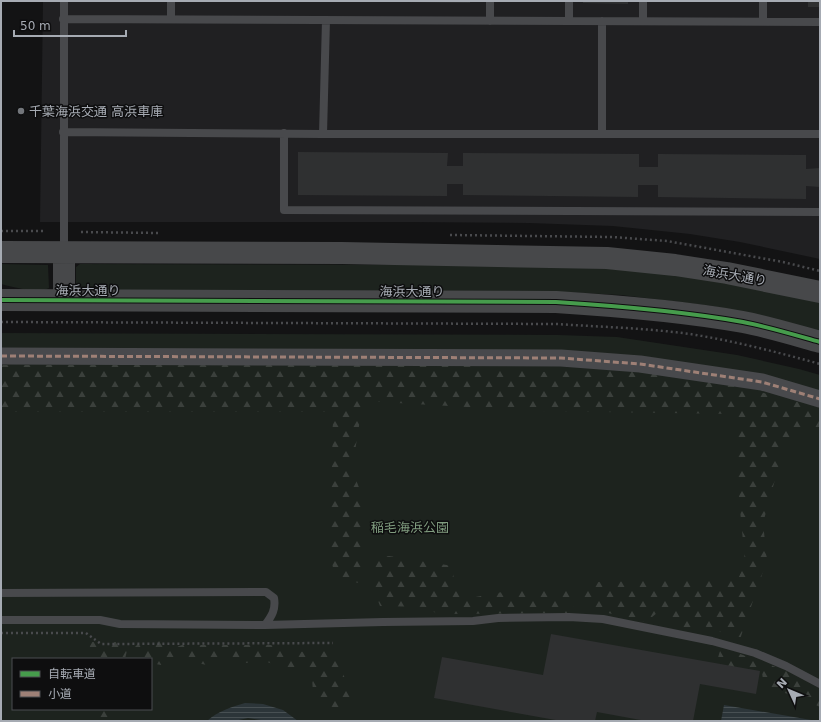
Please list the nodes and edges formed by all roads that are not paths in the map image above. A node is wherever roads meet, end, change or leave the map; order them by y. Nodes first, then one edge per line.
1 (64, 1) edge
2 (171, 1) edge
3 (490, 1) edge
4 (569, 1) edge
5 (643, 1) edge
6 (763, 1) edge
7 (64, 19) junction
8 (171, 19) junction
9 (326, 20) junction
10 (490, 20) junction
11 (569, 21) junction
12 (602, 21) junction
13 (643, 21) junction
14 (763, 22) junction
15 (820, 22) edge
16 (63, 132) junction
17 (284, 133) junction
18 (323, 134) junction
19 (602, 134) junction
20 (820, 134) edge
21 (820, 212) edge
22 (1, 252) edge
23 (64, 252) junction
24 (820, 292) edge
25 (1, 300) edge
26 (64, 300) junction
27 (820, 342) edge
28 (1, 356) edge
29 (820, 399) edge
30 (1, 593) edge
31 (1, 620) edge
32 (265, 625) junction
33 (820, 684) edge

1 - 7 lane
2 - 8 lane
3 - 10 lane
4 - 11 lane
5 - 13 lane
6 - 14 lane
7 - 8 lane
7 - 16 lane
8 - 9 lane
9 - 10 lane
9 - 18 lane
10 - 11 lane
11 - 12 lane
12 - 13 lane
12 - 19 lane
13 - 14 lane
14 - 15 lane
16 - 17 lane
16 - 23 lane
17 - 18 lane
17 - 21 lane
18 - 19 lane
19 - 20 lane
22 - 23 street, 海浜大通り
23 - 24 street, 海浜大通り
23 - 26 street
25 - 26 street, 海浜大通り
26 - 27 street, 海浜大通り
28 - 29 street
30 - 32 lane
31 - 32 lane
32 - 33 lane

